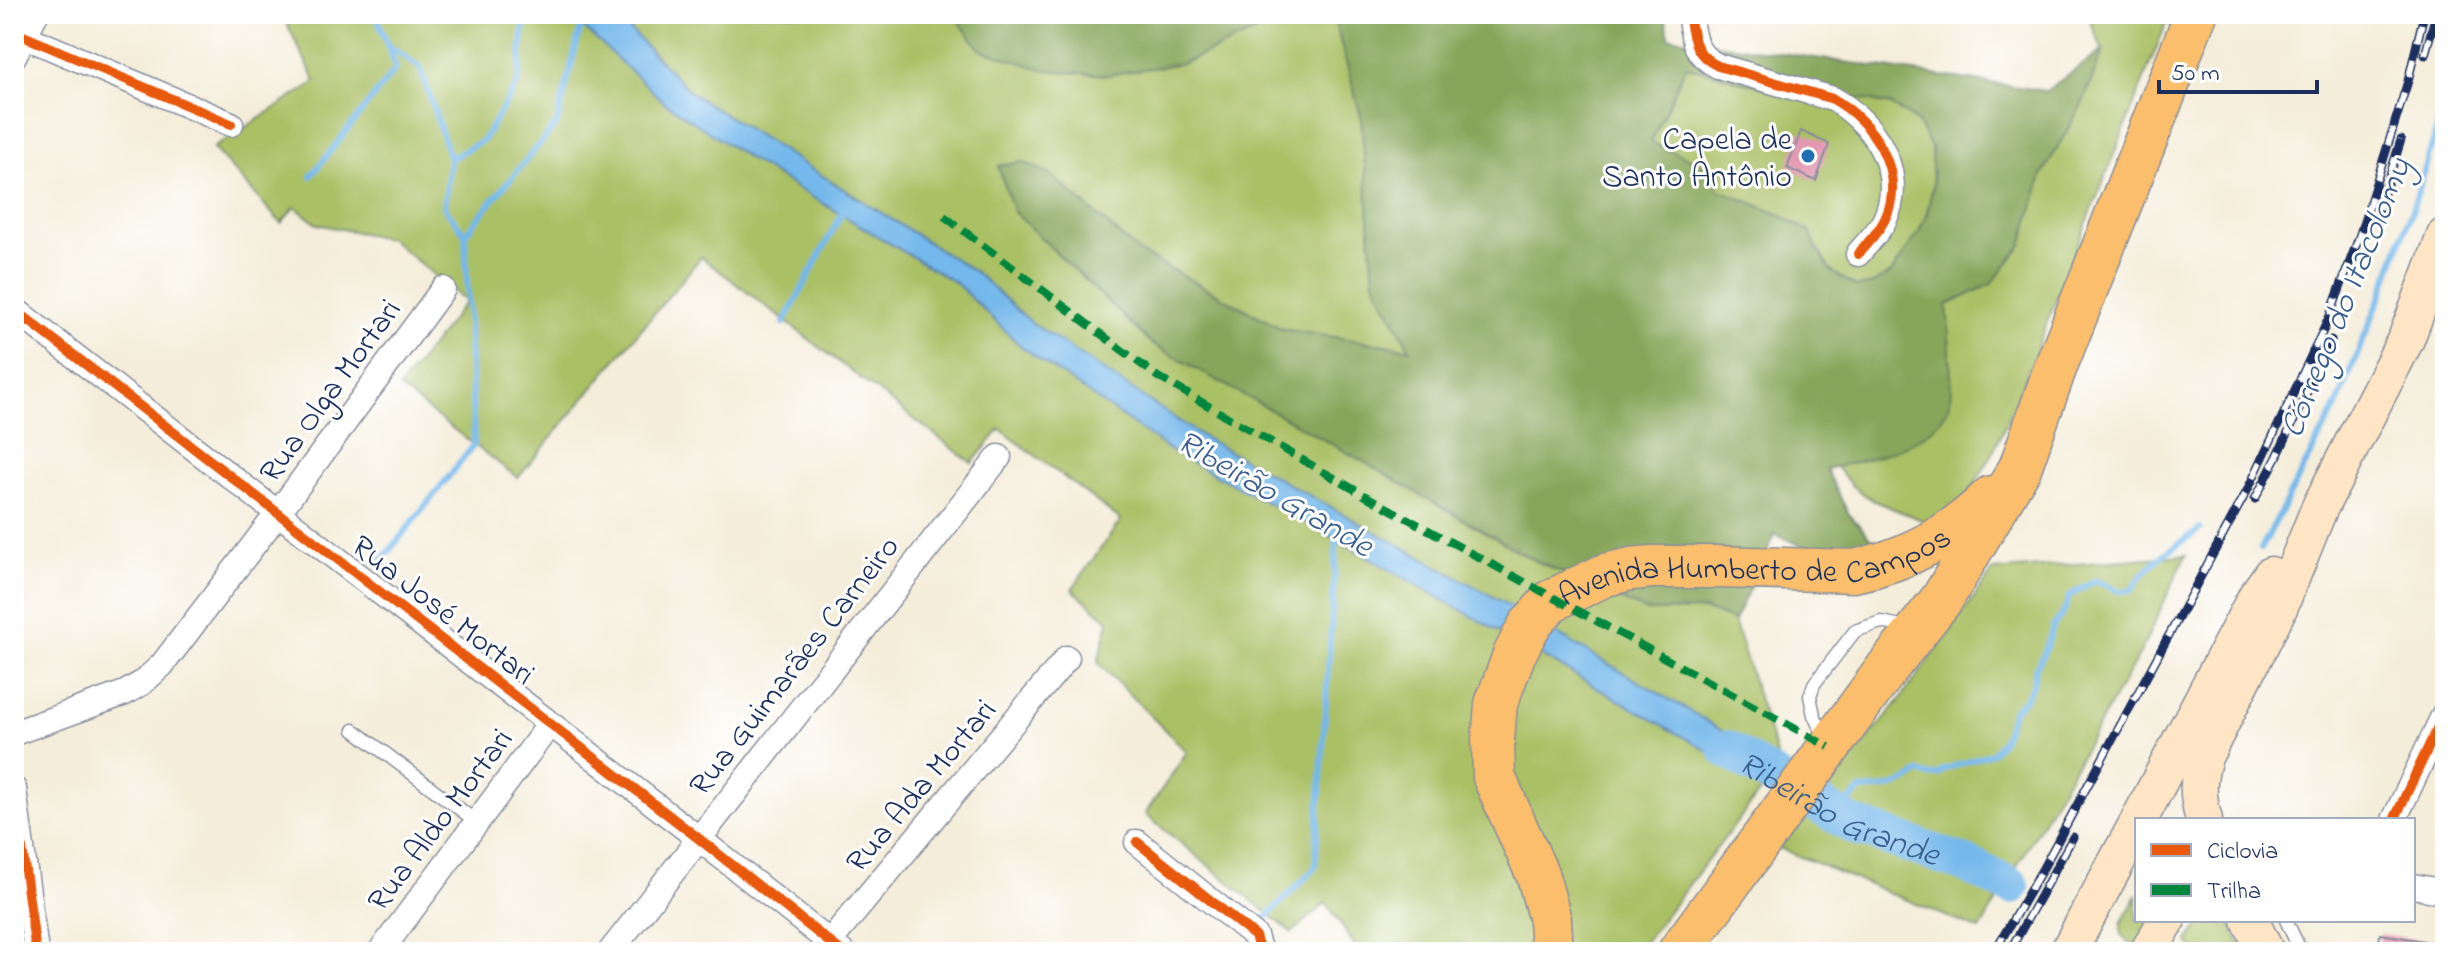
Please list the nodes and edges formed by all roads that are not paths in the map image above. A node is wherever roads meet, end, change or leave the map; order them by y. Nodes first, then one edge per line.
1 (36, 14) edge
2 (1689, 14) edge
3 (2196, 14) edge
4 (17, 41) edge
5 (231, 124) dead end
6 (2445, 236) edge
7 (1858, 254) dead end
8 (443, 289) dead end
9 (14, 309) edge
10 (999, 457) dead end
11 (2020, 468) junction
12 (2319, 509) junction
13 (278, 513) junction
14 (1883, 565) junction
15 (1920, 626) junction
16 (1067, 658) dead end
17 (2445, 712) edge
18 (550, 724) junction
19 (354, 730) dead end
20 (14, 733) edge
21 (14, 789) edge
22 (2141, 818) edge
23 (2203, 818) edge
24 (2395, 818) edge
25 (477, 822) junction
26 (2135, 829) edge
27 (698, 838) junction
28 (1137, 842) dead end
29 (2415, 886) edge
30 (2445, 892) edge
31 (2166, 922) edge
32 (2251, 922) edge
33 (2287, 922) edge
34 (831, 949) edge
35 (2071, 950) edge
36 (36, 952) edge
37 (380, 952) edge
38 (610, 952) edge
39 (1260, 952) edge
40 (1552, 952) edge
41 (1679, 952) edge
42 (2148, 952) edge
43 (2266, 952) edge
44 (2301, 952) edge

1 - 4 street
2 - 7 street
3 - 11 highway, Avenida Humberto de Campos
4 - 5 street
6 - 12 main road
8 - 13 street, Rua Olga Mortari
9 - 13 street, Rua José Mortari
10 - 27 street, Rua Guimarães Carneiro
11 - 14 highway, Avenida Humberto de Campos
11 - 15 highway, Avenida Humberto de Campos
12 - 22 main road
12 - 23 main road
13 - 18 street, Rua José Mortari
13 - 20 street, Rua Olga Mortari
14 - 15 highway
14 - 40 highway, Avenida Humberto de Campos
15 - 41 highway, Avenida Humberto de Campos
16 - 34 street, Rua Ada Mortari
17 - 24 street
18 - 25 street, Rua Aldo Mortari
18 - 27 street, Rua José Mortari
19 - 25 lane
21 - 36 street
25 - 37 street, Rua Aldo Mortari
26 - 35 main road
27 - 34 street, Rua José Mortari
27 - 38 street, Rua Guimarães Carneiro
28 - 39 street
29 - 30 street
31 - 42 main road
32 - 43 main road
33 - 44 lane

